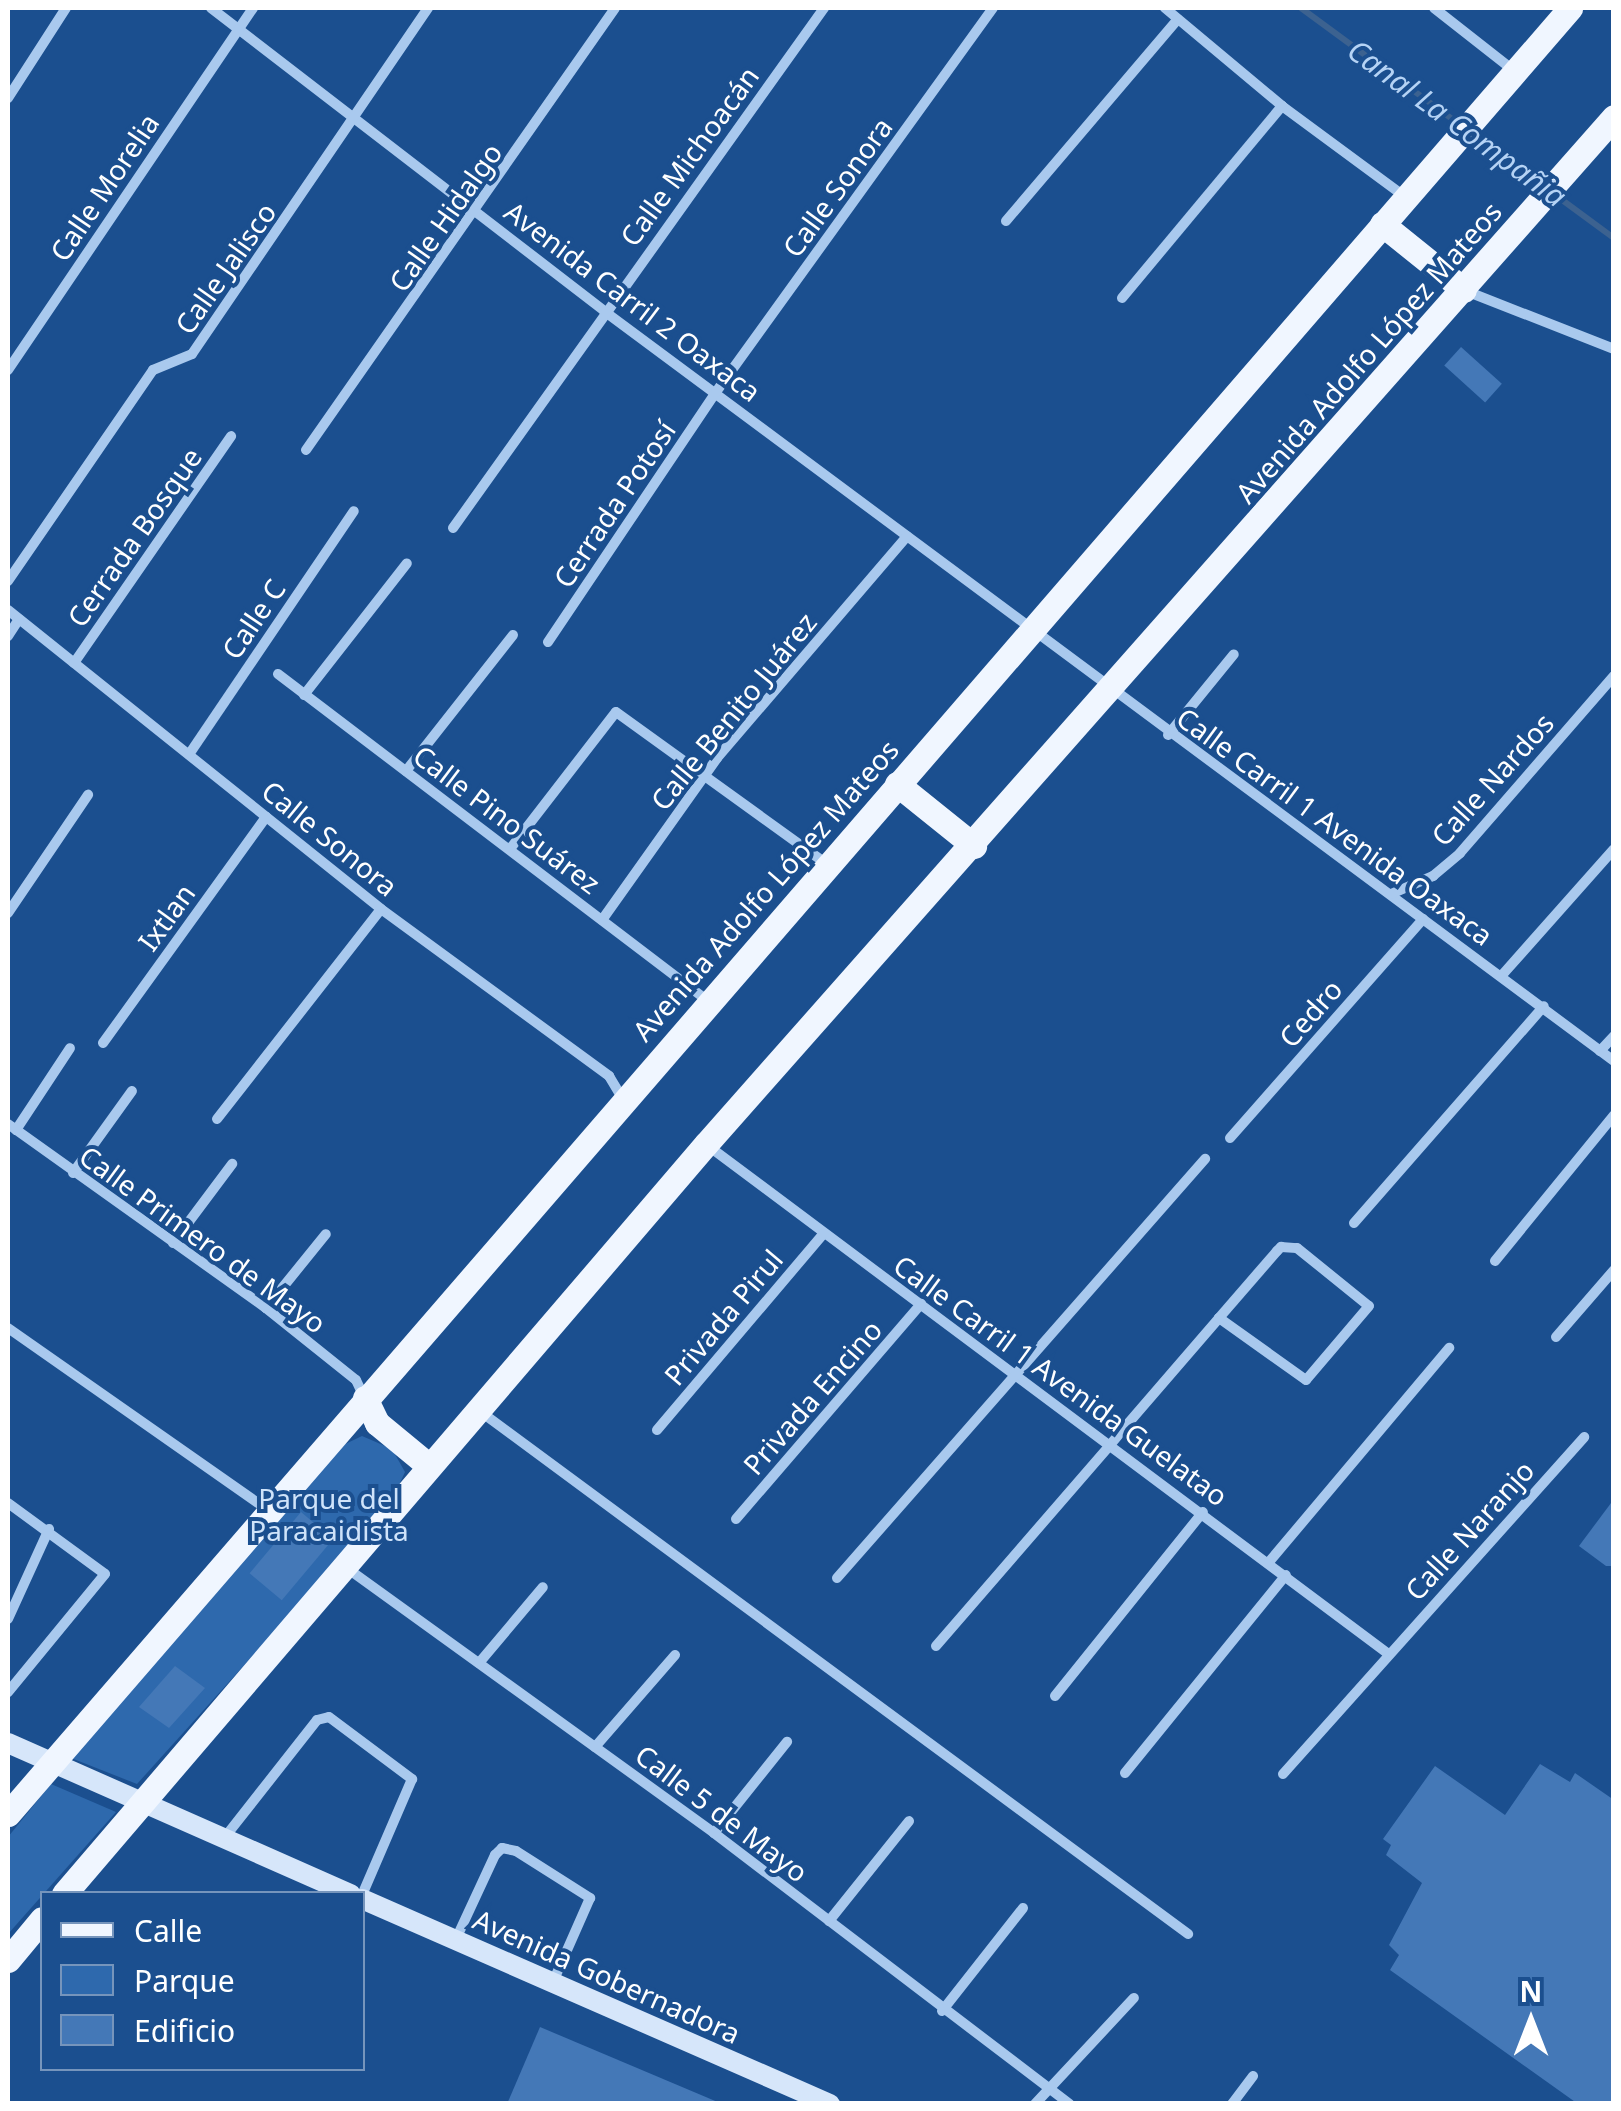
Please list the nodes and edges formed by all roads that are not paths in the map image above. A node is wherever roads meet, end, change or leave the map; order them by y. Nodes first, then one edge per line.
1 (66, 8) edge
2 (211, 8) edge
3 (253, 8) edge
4 (428, 8) edge
5 (615, 8) edge
6 (824, 8) edge
7 (994, 8) edge
8 (1165, 8) edge
9 (1434, 8) edge
10 (1570, 8) edge
11 (1178, 18) junction
12 (238, 29) junction
13 (1507, 78) junction
14 (8, 98) edge
15 (1282, 106) junction
16 (356, 118) junction
17 (1610, 128) edge
18 (1410, 190) junction
19 (478, 212) junction
20 (1006, 221) dead end
21 (1382, 224) junction
22 (1464, 290) junction
23 (1122, 298) dead end
24 (604, 311) junction
25 (1614, 349) edge
26 (8, 370) edge
27 (716, 392) junction
28 (231, 436) dead end
29 (306, 450) dead end
30 (354, 511) dead end
31 (453, 528) dead end
32 (907, 536) junction
33 (407, 563) dead end
34 (8, 582) edge
35 (8, 610) edge
36 (19, 620) junction
37 (1030, 628) junction
38 (512, 635) dead end
39 (8, 636) edge
40 (548, 642) dead end
41 (1234, 654) dead end
42 (74, 663) junction
43 (278, 674) dead end
44 (1614, 676) edge
45 (1110, 691) junction
46 (304, 695) junction
47 (1168, 735) junction
48 (190, 753) junction
49 (406, 771) junction
50 (707, 772) junction
51 (897, 784) junction
52 (88, 794) dead end
53 (266, 817) junction
54 (974, 846) junction
55 (510, 849) junction
56 (1614, 849) edge
57 (828, 864) junction
58 (1391, 894) junction
59 (382, 909) junction
60 (8, 913) edge
61 (1423, 918) junction
62 (602, 920) junction
63 (1503, 974) junction
64 (708, 1001) junction
65 (1544, 1006) junction
66 (1614, 1036) edge
67 (103, 1043) dead end
68 (70, 1048) dead end
69 (1600, 1051) junction
70 (1614, 1061) edge
71 (132, 1092) dead end
72 (623, 1100) junction
73 (1614, 1115) edge
74 (217, 1119) dead end
75 (12, 1127) edge
76 (1230, 1138) dead end
77 (706, 1144) junction
78 (1205, 1159) dead end
79 (232, 1164) dead end
80 (73, 1174) junction
81 (1354, 1223) dead end
82 (326, 1234) dead end
83 (824, 1234) junction
84 (173, 1243) junction
85 (1495, 1260) dead end
86 (1614, 1270) edge
87 (921, 1304) junction
88 (266, 1308) junction
89 (1219, 1318) junction
90 (8, 1328) edge
91 (1556, 1337) dead end
92 (1449, 1348) dead end
93 (1014, 1372) junction
94 (365, 1398) junction
95 (476, 1408) junction
96 (657, 1430) dead end
97 (1584, 1437) dead end
98 (1110, 1445) junction
99 (428, 1465) junction
100 (8, 1503) edge
101 (269, 1510) junction
102 (1203, 1512) junction
103 (736, 1520) dead end
104 (49, 1529) junction
105 (1269, 1562) junction
106 (342, 1565) junction
107 (1286, 1575) junction
108 (837, 1578) dead end
109 (543, 1587) dead end
110 (8, 1619) edge
111 (936, 1646) dead end
112 (1388, 1653) junction
113 (676, 1655) dead end
114 (478, 1663) junction
115 (8, 1692) edge
116 (1055, 1696) dead end
117 (787, 1742) dead end
118 (8, 1743) edge
119 (595, 1748) junction
120 (50, 1761) junction
121 (1125, 1774) dead end
122 (1282, 1774) dead end
123 (143, 1803) junction
124 (8, 1814) edge
125 (908, 1820) dead end
126 (714, 1832) junction
127 (224, 1838) junction
128 (67, 1891) edge
129 (344, 1891) edge
130 (365, 1891) edge
131 (365, 1898) edge
132 (1022, 1908) dead end
133 (40, 1921) edge
134 (829, 1921) junction
135 (1188, 1934) dead end
136 (456, 1939) junction
137 (8, 1960) edge
138 (553, 1982) junction
139 (1134, 1998) dead end
140 (942, 2011) junction
141 (1253, 2076) dead end
142 (1050, 2090) junction
143 (830, 2104) edge
144 (1035, 2104) edge
145 (1070, 2104) edge
146 (1232, 2104) edge

1 - 14 street
2 - 12 street, Avenida Carril 2 Oaxaca
3 - 12 street, Calle Morelia
4 - 16 street, Calle Jalisco
5 - 19 street, Calle Hidalgo
6 - 24 street, Calle Michoacán
7 - 27 street, Calle Sonora
8 - 11 street
9 - 13 street
10 - 13 main road, Avenida Adolfo López Mateos
11 - 15 street
11 - 20 street
12 - 16 street, Avenida Carril 2 Oaxaca
12 - 26 street, Calle Morelia
13 - 18 main road, Avenida Adolfo López Mateos
15 - 18 street
15 - 23 street
16 - 19 street, Avenida Carril 2 Oaxaca
16 - 34 street, Calle Jalisco
17 - 22 main road, Avenida Adolfo López Mateos
18 - 21 main road, Avenida Adolfo López Mateos
19 - 24 street, Avenida Carril 2 Oaxaca
19 - 29 street, Calle Hidalgo
21 - 22 main road
21 - 37 main road, Avenida Adolfo López Mateos
22 - 25 street
22 - 45 main road, Avenida Adolfo López Mateos
24 - 27 street, Avenida Carril 2 Oaxaca
24 - 31 street, Calle Michoacán
27 - 32 street, Avenida Carril 2 Oaxaca
27 - 40 street, Cerrada Potosí
28 - 42 street, Cerrada Bosque
30 - 48 street, Calle C
32 - 37 street, Avenida Carril 2 Oaxaca
32 - 50 street, Calle Benito Juárez
33 - 46 street
35 - 36 street, Calle Sonora
36 - 39 street
36 - 42 street, Calle Sonora
37 - 45 street, Calle Carril 1 Avenida Oaxaca
37 - 51 main road, Avenida Adolfo López Mateos
38 - 49 street
41 - 47 street
42 - 48 street, Calle Sonora
43 - 46 street, Calle Pino Suárez
44 - 58 street, Calle Nardos
45 - 47 street, Calle Carril 1 Avenida Oaxaca
45 - 54 main road, Avenida Adolfo López Mateos
46 - 49 street, Calle Pino Suárez
47 - 58 street, Calle Carril 1 Avenida Oaxaca
48 - 53 street, Calle Sonora
49 - 55 street, Calle Pino Suárez
50 - 55 street
50 - 57 street
50 - 62 street, Calle Benito Juárez
51 - 54 main road
51 - 57 main road, Avenida Adolfo López Mateos
52 - 60 street
53 - 59 street, Calle Sonora
53 - 67 street, Ixtlan
54 - 77 main road, Avenida Adolfo López Mateos
55 - 62 street, Calle Pino Suárez
56 - 63 street
57 - 64 main road, Avenida Adolfo López Mateos
58 - 61 street, Calle Carril 1 Avenida Oaxaca
59 - 72 street, Calle Sonora
59 - 74 street
61 - 63 street, Calle Carril 1 Avenida Oaxaca
61 - 76 street, Cedro
62 - 64 street, Calle Pino Suárez
63 - 65 street, Calle Carril 1 Avenida Oaxaca
64 - 72 main road, Avenida Adolfo López Mateos
65 - 69 street, Calle Carril 1 Avenida Oaxaca
65 - 81 street
66 - 69 street
68 - 75 street
69 - 70 street, Calle Carril 1 Avenida Oaxaca
71 - 80 street
72 - 94 main road, Avenida Adolfo López Mateos
73 - 85 street
75 - 80 street, Calle Primero de Mayo
77 - 83 street, Calle Carril 1 Avenida Guelatao
77 - 95 main road, Avenida Adolfo López Mateos
78 - 93 street
79 - 84 street
80 - 84 street, Calle Primero de Mayo
82 - 88 street
83 - 87 street, Calle Carril 1 Avenida Guelatao
83 - 96 street, Privada Pirul
84 - 88 street, Calle Primero de Mayo
86 - 91 street
87 - 93 street, Calle Carril 1 Avenida Guelatao
87 - 103 street, Privada Encino
88 - 94 street, Calle Primero de Mayo
89 - 89 street
89 - 98 street
90 - 101 street
92 - 105 street
93 - 98 street, Calle Carril 1 Avenida Guelatao
93 - 108 street
94 - 99 main road
94 - 101 main road, Avenida Adolfo López Mateos
95 - 99 main road, Avenida Adolfo López Mateos
95 - 135 street
97 - 112 street, Calle Naranjo
98 - 102 street, Calle Carril 1 Avenida Guelatao
98 - 111 street
99 - 106 main road, Avenida Adolfo López Mateos
100 - 104 street
101 - 120 main road, Avenida Adolfo López Mateos
102 - 105 street, Calle Carril 1 Avenida Guelatao
102 - 116 street
104 - 110 street
104 - 115 street
105 - 107 street, Calle Carril 1 Avenida Guelatao
106 - 114 street, Calle 5 de Mayo
106 - 123 main road, Avenida Adolfo López Mateos
107 - 112 street, Calle Carril 1 Avenida Guelatao
107 - 121 street
109 - 114 street
112 - 122 street, Calle Naranjo
113 - 119 street
114 - 119 street, Calle 5 de Mayo
117 - 126 street
118 - 120 street
119 - 126 street, Calle 5 de Mayo
120 - 123 street
120 - 124 main road, Avenida Adolfo López Mateos
123 - 127 street
123 - 128 main road, Avenida Adolfo López Mateos
125 - 134 street
126 - 134 street, Calle 5 de Mayo
127 - 129 street
127 - 130 street
131 - 136 street, Avenida Gobernadora
132 - 140 street
133 - 137 main road
134 - 140 street, Calle 5 de Mayo
136 - 138 street, Avenida Gobernadora
136 - 138 street
138 - 143 street, Avenida Gobernadora
139 - 142 street
140 - 142 street, Calle 5 de Mayo
141 - 146 street
142 - 144 street
142 - 145 street, Calle 5 de Mayo

